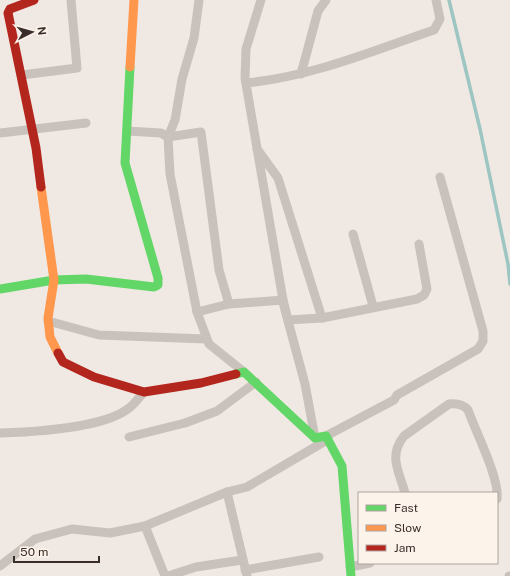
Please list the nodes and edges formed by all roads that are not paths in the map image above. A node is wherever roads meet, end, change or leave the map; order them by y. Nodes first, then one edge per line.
1 (34, 0) edge
2 (71, 0) edge
3 (134, 0) edge
4 (199, 0) edge
5 (261, 0) edge
6 (326, 0) edge
7 (436, 0) edge
8 (301, 74) junction
9 (22, 75) junction
10 (246, 83) junction
11 (86, 123) dead end
12 (32, 128) junction
13 (127, 131) junction
14 (0, 133) edge
15 (168, 137) junction
16 (257, 147) junction
17 (440, 177) dead end
18 (353, 234) dead end
19 (419, 244) dead end
20 (54, 280) junction
21 (0, 289) edge
22 (283, 300) junction
23 (229, 304) junction
24 (373, 306) junction
25 (197, 312) junction
26 (322, 318) junction
27 (288, 320) junction
28 (48, 321) junction
29 (206, 339) junction
30 (244, 372) junction
31 (256, 382) junction
32 (144, 392) junction
33 (0, 433) edge
34 (129, 437) dead end
35 (315, 438) junction
36 (327, 438) junction
37 (227, 492) junction
38 (405, 492) edge
39 (498, 492) edge
40 (145, 526) junction
41 (319, 557) dead end
42 (242, 560) junction
43 (0, 564) edge
44 (368, 564) edge
45 (351, 572) edge
46 (246, 573) edge
47 (164, 576) edge
48 (168, 576) edge

1 - 9 street
2 - 9 street
3 - 13 street
4 - 15 street
5 - 10 street
6 - 8 street
7 - 8 street
8 - 10 street
9 - 12 street
10 - 16 street
11 - 12 street
12 - 14 street
12 - 20 street
13 - 15 street
13 - 20 street
15 - 23 street
15 - 25 street
16 - 22 street
16 - 26 street
17 - 36 street
18 - 24 street
19 - 24 street
20 - 21 street
20 - 28 street
22 - 23 street
22 - 27 street
23 - 25 street
24 - 26 street
25 - 29 street
26 - 27 street
27 - 35 street
28 - 29 street
28 - 32 street
29 - 30 street
30 - 31 street
30 - 32 street
31 - 34 street
31 - 35 street
32 - 33 street
35 - 36 street
36 - 37 street
36 - 45 street
37 - 40 street
37 - 42 street
38 - 39 street
40 - 43 street
40 - 47 street
41 - 46 street
42 - 46 street
42 - 48 street
44 - 45 street

